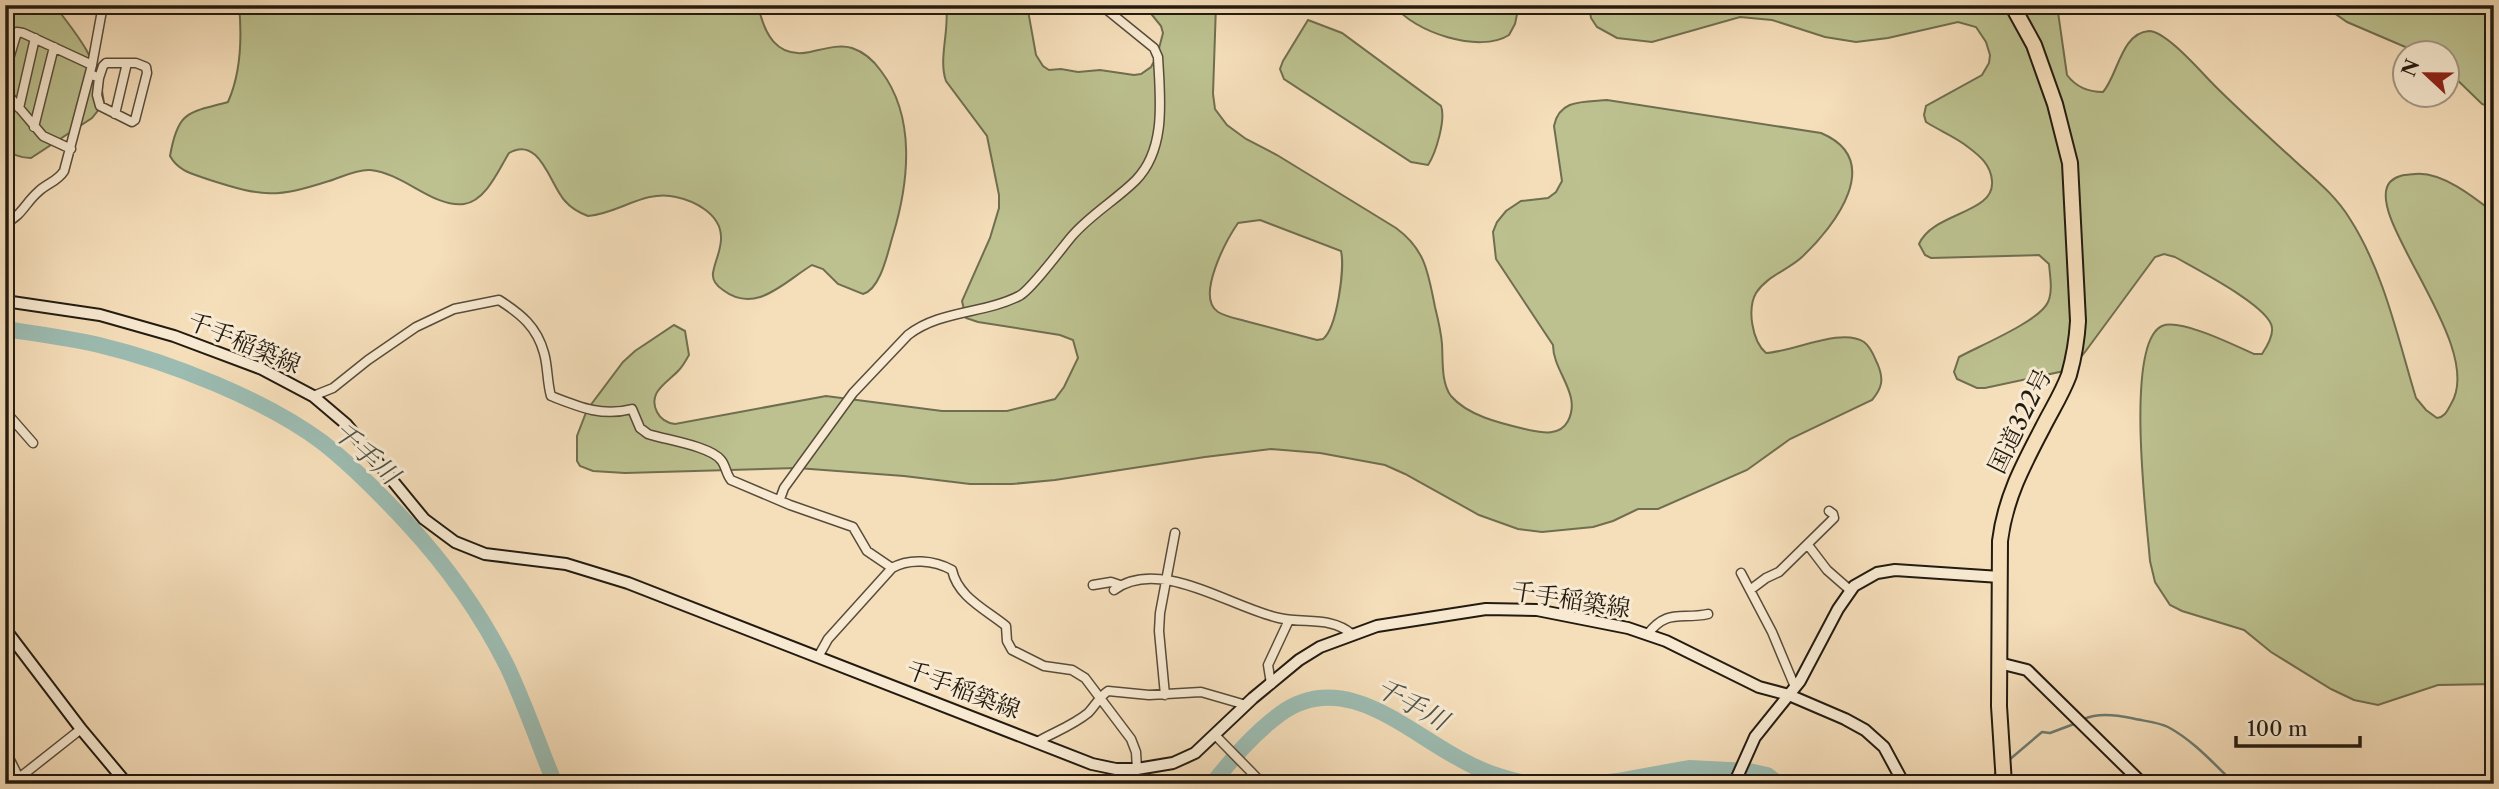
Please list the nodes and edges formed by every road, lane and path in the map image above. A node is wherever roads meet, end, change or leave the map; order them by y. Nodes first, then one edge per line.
1 (103, 5) edge
2 (1101, 5) edge
3 (2012, 5) edge
4 (35, 38) junction
5 (54, 47) junction
6 (127, 63) junction
7 (91, 69) junction
8 (5, 72) edge
9 (99, 78) junction
10 (5, 92) edge
11 (19, 108) junction
12 (115, 114) junction
13 (34, 127) junction
14 (71, 149) junction
15 (5, 223) edge
16 (5, 301) edge
17 (313, 396) junction
18 (5, 411) edge
19 (33, 443) dead end
20 (780, 499) junction
21 (1829, 511) dead end
22 (1175, 533) dead end
23 (1808, 545) junction
24 (892, 568) junction
25 (1741, 573) dead end
26 (2000, 577) junction
27 (1166, 580) junction
28 (1093, 585) dead end
29 (1750, 590) junction
30 (1851, 590) junction
31 (1708, 614) dead end
32 (1289, 620) junction
33 (5, 629) edge
34 (1352, 634) junction
35 (1647, 635) junction
36 (818, 657) junction
37 (1999, 663) junction
38 (1271, 684) junction
39 (1792, 691) junction
40 (1164, 695) junction
41 (1100, 697) junction
42 (1246, 705) junction
43 (81, 729) junction
44 (1215, 735) junction
45 (1037, 741) junction
46 (5, 750) edge
47 (1137, 769) junction
48 (2003, 780) edge
49 (20, 781) edge
50 (1734, 783) edge
51 (127, 784) edge
52 (1263, 784) edge
53 (1904, 784) edge
54 (2143, 784) edge

1 - 7 street
2 - 20 street
3 - 26 highway, 国道322号
4 - 5 street
4 - 8 street
4 - 11 street
5 - 7 street
5 - 13 street
6 - 9 street
6 - 12 street
6 - 12 street
7 - 9 street
7 - 14 street
9 - 12 street
10 - 11 street
11 - 13 street
13 - 14 street
14 - 15 street
16 - 17 main road, 千手稲築線
17 - 20 street
17 - 36 main road, 千手稲築線
18 - 19 street
20 - 24 street
21 - 23 street
22 - 27 street
23 - 29 street
23 - 30 street
24 - 36 street
24 - 41 street
25 - 29 street
26 - 30 main road
26 - 37 highway, 国道322号
27 - 28 street
27 - 32 street
27 - 40 street
29 - 39 street
30 - 39 main road
31 - 35 street
32 - 34 street
32 - 38 street
33 - 43 main road
34 - 35 main road, 千手稲築線
34 - 38 main road, 千手稲築線
35 - 39 main road, 千手稲築線
36 - 45 main road, 千手稲築線
37 - 48 highway, 国道322号
37 - 54 main road
38 - 42 main road, 千手稲築線
39 - 50 main road
39 - 53 main road, 千手稲築線
40 - 41 street
40 - 42 street
41 - 45 street
41 - 47 street
42 - 44 main road, 千手稲築線
43 - 49 street
43 - 51 main road
44 - 47 main road, 千手稲築線
44 - 52 street
45 - 47 main road, 千手稲築線
46 - 49 street

